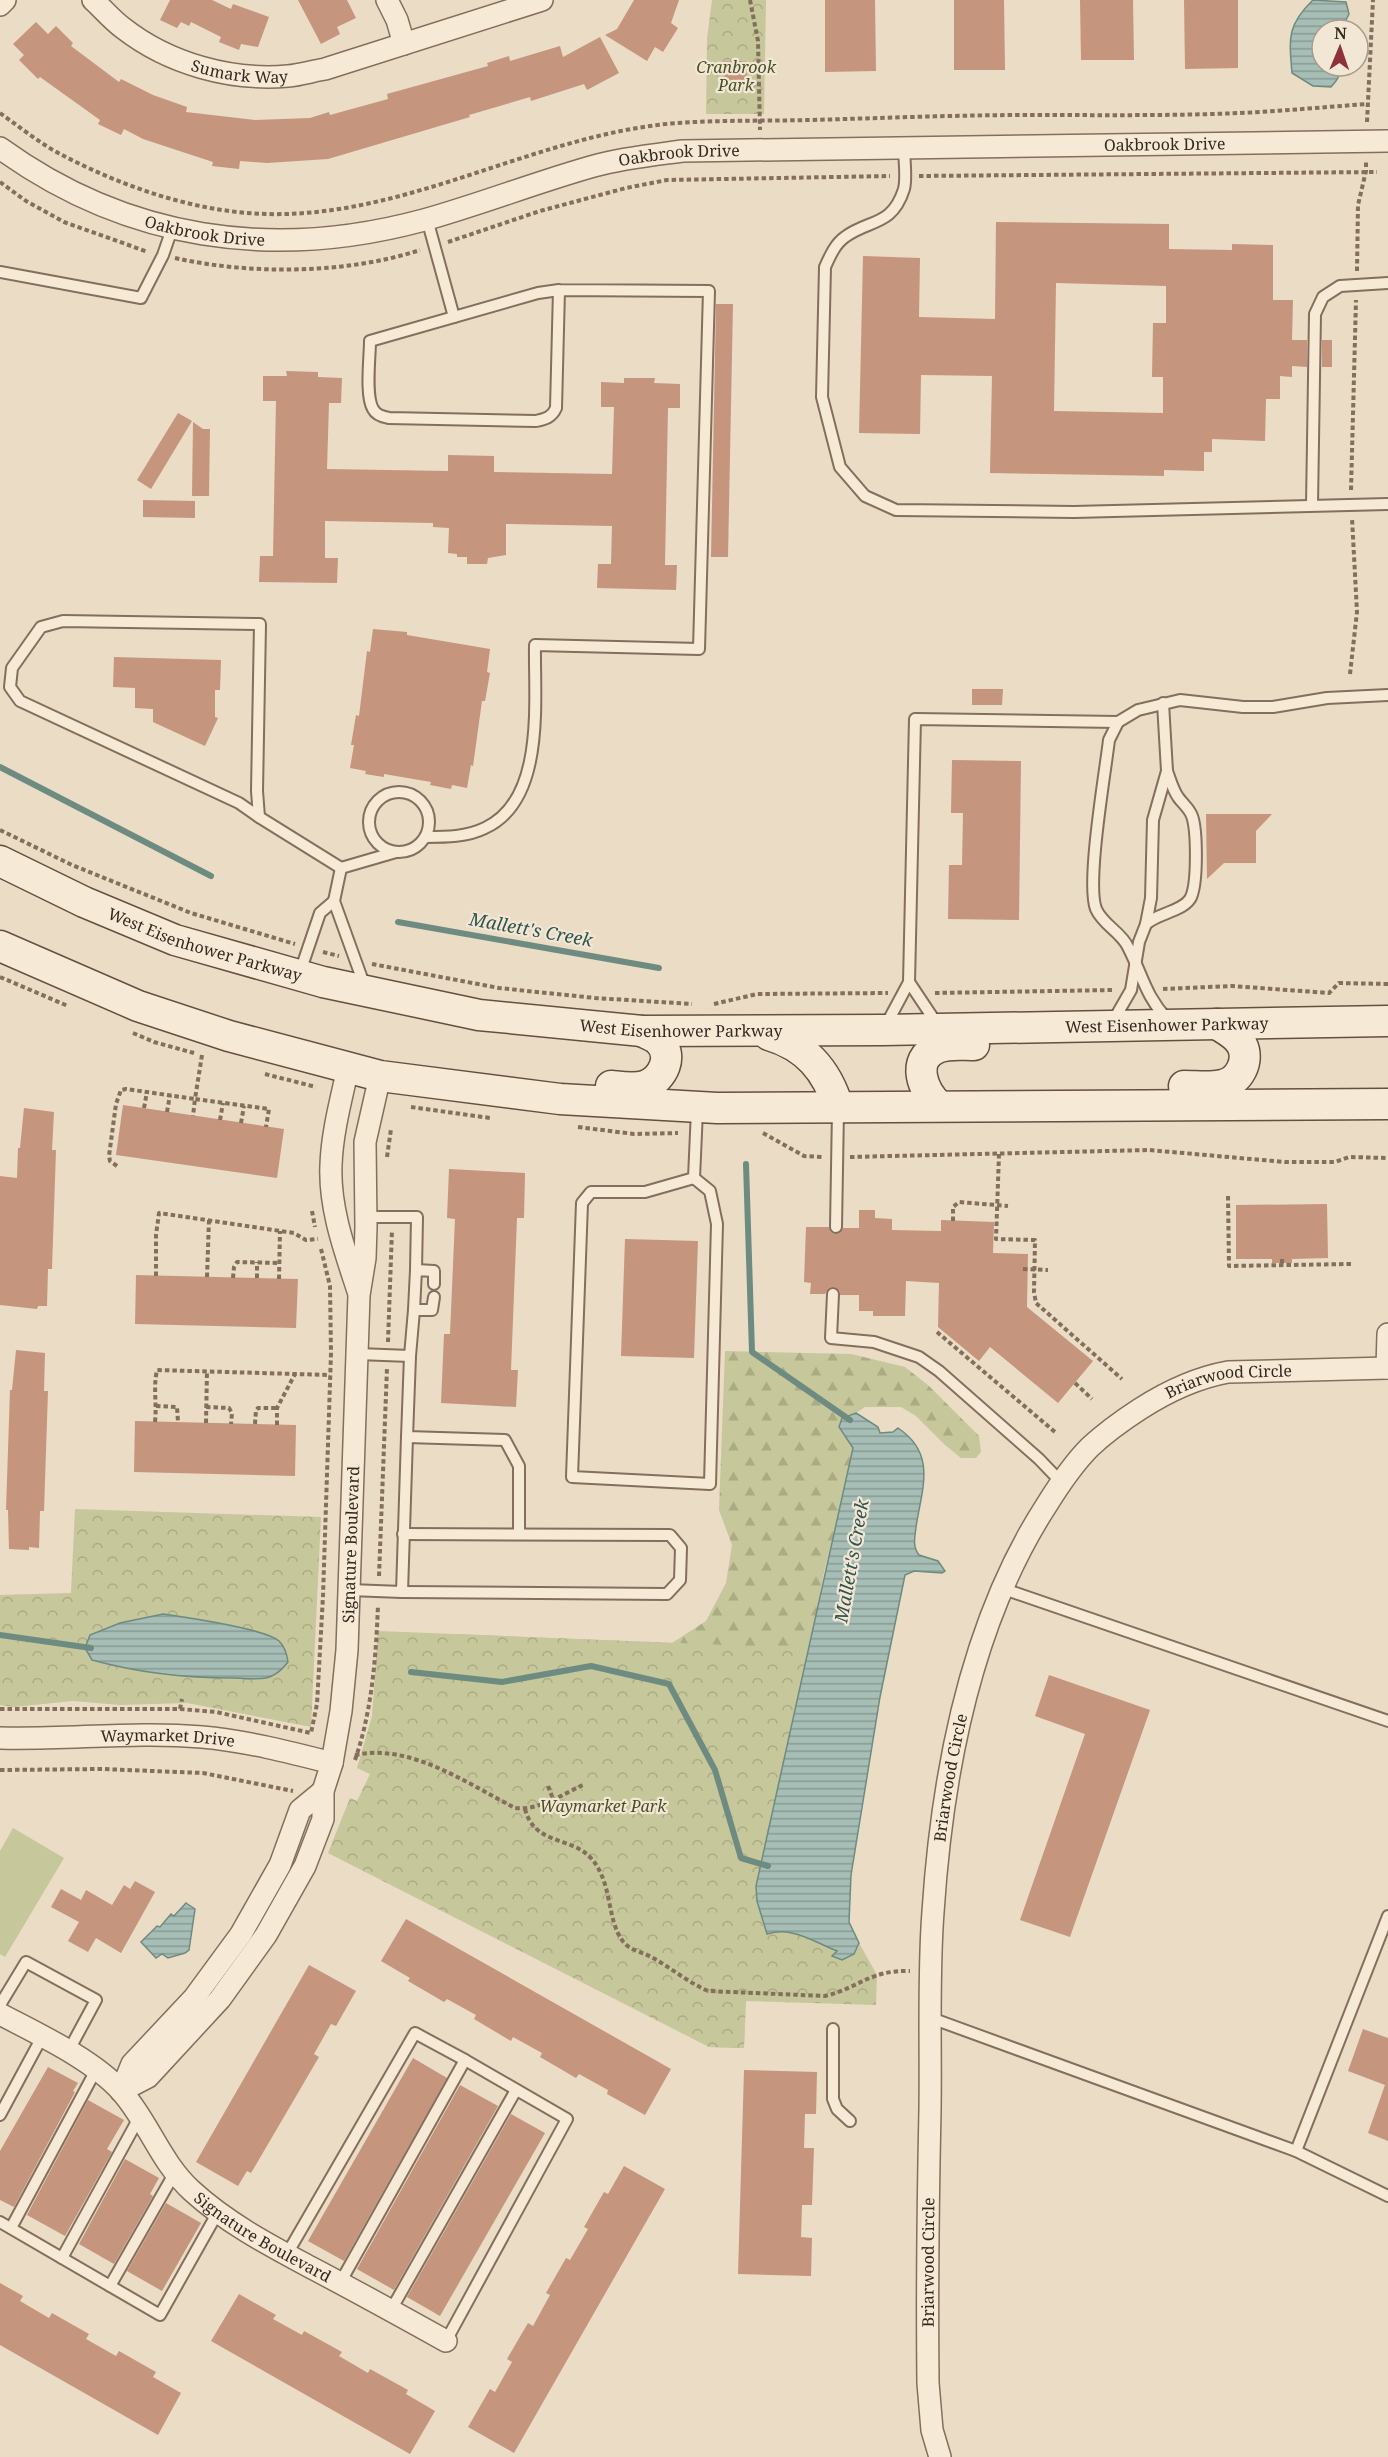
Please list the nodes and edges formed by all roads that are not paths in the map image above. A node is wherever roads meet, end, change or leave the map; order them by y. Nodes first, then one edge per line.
1 (5, 0) edge
2 (93, 0) edge
3 (387, 0) edge
4 (543, 0) edge
5 (0, 5) edge
6 (404, 44) junction
7 (1388, 141) edge
8 (904, 147) junction
9 (0, 148) edge
10 (427, 219) junction
11 (172, 229) junction
12 (0, 272) edge
13 (1388, 284) edge
14 (558, 290) junction
15 (454, 317) junction
16 (1388, 504) edge
17 (1312, 505) junction
18 (1388, 695) edge
19 (1163, 703) junction
20 (1118, 722) junction
21 (1167, 771) junction
22 (259, 817) junction
23 (426, 837) junction
24 (396, 852) junction
25 (0, 861) edge
26 (341, 868) junction
27 (0, 880) edge
28 (334, 900) junction
29 (1146, 924) junction
30 (175, 940) junction
31 (0, 946) edge
32 (304, 962) junction
33 (1136, 962) junction
34 (909, 982) junction
35 (367, 992) junction
36 (1388, 1021) edge
37 (1171, 1024) junction
38 (1217, 1024) junction
39 (1110, 1025) junction
40 (940, 1029) junction
41 (883, 1030) junction
42 (642, 1031) junction
43 (756, 1031) junction
44 (348, 1068) junction
45 (397, 1088) junction
46 (1388, 1104) edge
47 (939, 1106) junction
48 (838, 1107) junction
49 (972, 1107) junction
50 (696, 1120) junction
51 (694, 1178) junction
52 (366, 1217) junction
53 (836, 1227) dead end
54 (416, 1270) junction
55 (434, 1284) dead end
56 (833, 1294) dead end
57 (359, 1295) junction
58 (434, 1297) dead end
59 (414, 1310) junction
60 (1388, 1334) edge
61 (358, 1354) junction
62 (410, 1356) junction
63 (1387, 1368) edge
64 (407, 1437) junction
65 (1061, 1482) junction
66 (404, 1534) junction
67 (519, 1534) junction
68 (1001, 1588) junction
69 (350, 1590) junction
70 (402, 1592) junction
71 (1388, 1721) edge
72 (0, 1738) edge
73 (332, 1764) junction
74 (1388, 1916) edge
75 (0, 2005) edge
76 (0, 2014) edge
77 (931, 2018) junction
78 (833, 2030) dead end
79 (42, 2037) junction
80 (68, 2052) junction
81 (465, 2060) junction
82 (96, 2070) junction
83 (516, 2090) junction
84 (121, 2091) junction
85 (0, 2115) edge
86 (140, 2116) junction
87 (850, 2121) dead end
88 (1296, 2151) junction
89 (174, 2174) junction
90 (1388, 2196) edge
91 (218, 2212) junction
92 (0, 2222) edge
93 (11, 2228) junction
94 (287, 2254) junction
95 (62, 2258) junction
96 (340, 2283) junction
97 (110, 2286) junction
98 (391, 2310) junction
99 (446, 2341) joint
100 (940, 2457) edge

1 - 5 street
2 - 6 street, Sumark Way
3 - 6 street
4 - 6 street, Sumark Way
7 - 8 street, Oakbrook Drive
8 - 10 street, Oakbrook Drive
8 - 17 lane
9 - 11 street, Oakbrook Drive
10 - 11 street, Oakbrook Drive
10 - 15 lane
11 - 12 lane
13 - 17 lane
14 - 15 lane
14 - 15 lane
14 - 23 lane
16 - 17 lane
18 - 19 lane
19 - 20 lane
19 - 21 lane
20 - 33 lane
20 - 34 lane
21 - 29 lane
21 - 29 lane
22 - 22 lane
22 - 26 lane
23 - 24 lane
23 - 24 lane
24 - 26 lane
25 - 30 main road, West Eisenhower Parkway
26 - 28 lane
27 - 30 main road
28 - 32 lane
28 - 35 lane
29 - 33 lane
30 - 32 main road, West Eisenhower Parkway
31 - 44 main road
32 - 35 main road, West Eisenhower Parkway
33 - 37 lane
33 - 39 lane
34 - 40 lane
34 - 41 lane
35 - 42 main road, West Eisenhower Parkway
36 - 38 main road, West Eisenhower Parkway
37 - 38 main road, West Eisenhower Parkway
37 - 39 main road, West Eisenhower Parkway
37 - 47 main road
38 - 49 main road
39 - 40 main road, West Eisenhower Parkway
40 - 41 main road, West Eisenhower Parkway
41 - 43 main road, West Eisenhower Parkway
42 - 43 main road, West Eisenhower Parkway
42 - 45 main road
43 - 48 main road
44 - 45 main road
44 - 57 street, Signature Boulevard
45 - 50 main road
45 - 52 street, Signature Boulevard
46 - 49 main road
47 - 48 main road
47 - 49 main road
48 - 50 main road
48 - 53 lane
50 - 51 lane
51 - 51 lane
52 - 54 lane
52 - 57 street, Signature Boulevard
54 - 55 lane
54 - 59 lane
56 - 65 lane
57 - 61 street, Signature Boulevard
58 - 59 lane
59 - 62 lane
60 - 63 street
61 - 62 lane
61 - 69 street, Signature Boulevard
62 - 64 lane
63 - 65 street, Briarwood Circle
64 - 66 lane
64 - 67 lane
65 - 68 street, Briarwood Circle
66 - 67 lane
66 - 70 lane
67 - 70 lane
68 - 71 lane
68 - 77 street, Briarwood Circle
69 - 70 lane
69 - 73 street, Signature Boulevard
72 - 73 street, Waymarket Drive
73 - 84 street, Signature Boulevard
74 - 88 lane
75 - 80 lane
76 - 79 street, Signature Boulevard
77 - 88 lane
77 - 100 street, Briarwood Circle
78 - 87 lane
79 - 80 street, Signature Boulevard
79 - 85 lane
80 - 82 street, Signature Boulevard
81 - 83 lane
81 - 94 lane
81 - 96 lane
82 - 84 street, Signature Boulevard
82 - 93 lane
83 - 98 lane
83 - 99 lane
84 - 86 street, Signature Boulevard
86 - 89 street, Signature Boulevard
86 - 95 lane
88 - 90 lane
89 - 91 street, Signature Boulevard
89 - 97 lane
91 - 94 street, Signature Boulevard
91 - 97 lane
92 - 93 lane
93 - 95 lane
94 - 96 street, Signature Boulevard
95 - 97 lane
96 - 98 street, Signature Boulevard
98 - 99 street, Signature Boulevard

